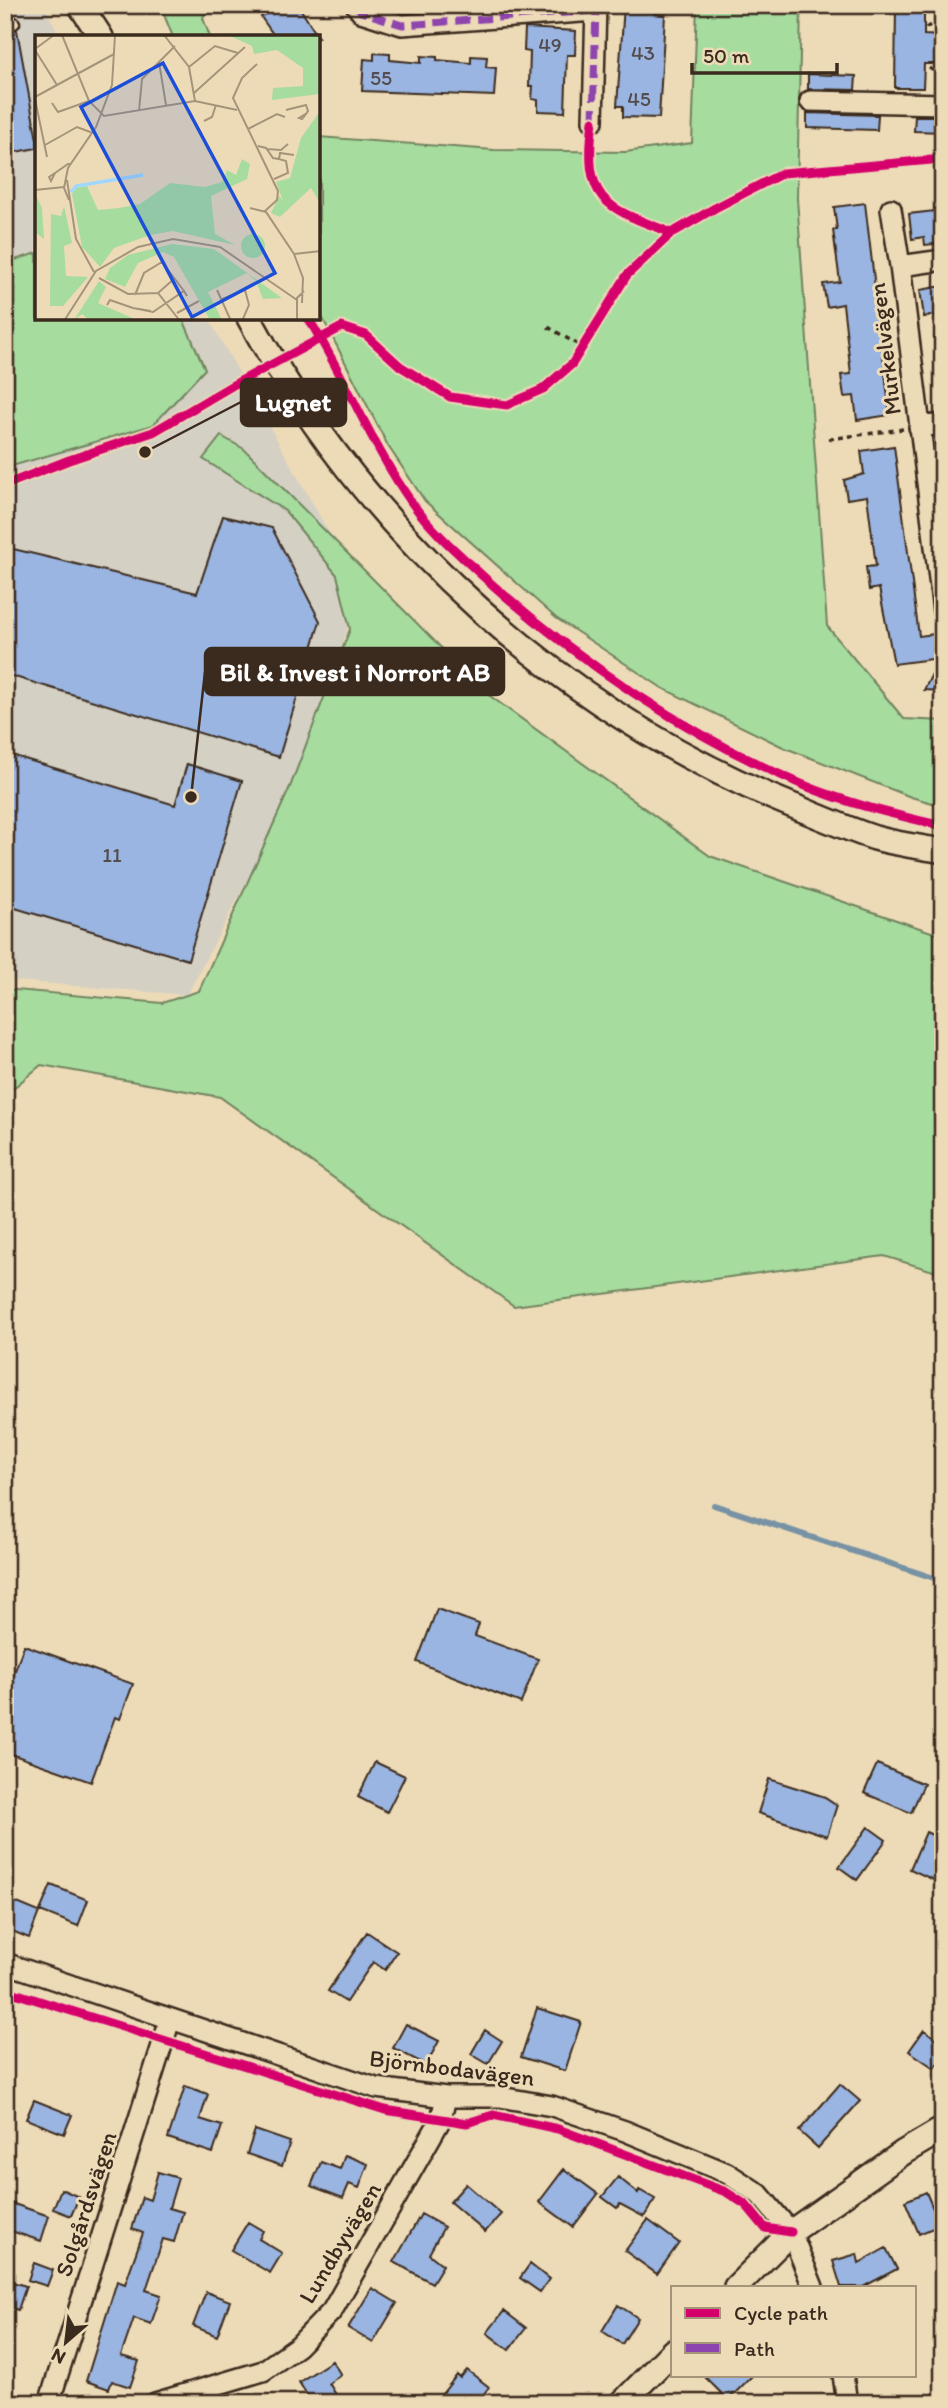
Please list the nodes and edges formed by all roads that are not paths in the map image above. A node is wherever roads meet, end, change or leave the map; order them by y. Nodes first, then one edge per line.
1 (80, 5) edge
2 (87, 5) edge
3 (356, 5) edge
4 (596, 8) edge
5 (100, 35) edge
6 (100, 35) edge
7 (810, 101) dead end
8 (943, 104) edge
9 (593, 121) dead end
10 (891, 209) dead end
11 (943, 260) edge
12 (900, 266) junction
13 (250, 320) edge
14 (943, 424) edge
15 (919, 427) junction
16 (943, 611) edge
17 (943, 851) edge
18 (5, 1963) edge
19 (170, 2020) junction
20 (446, 2097) junction
21 (943, 2129) edge
22 (791, 2232) junction
23 (737, 2286) edge
24 (813, 2286) edge
25 (671, 2353) edge
26 (843, 2376) edge
27 (49, 2403) edge
28 (155, 2403) edge
29 (622, 2403) edge
30 (847, 2403) edge

1 - 5 street
2 - 6 street
3 - 4 street
4 - 9 street
7 - 8 street
10 - 12 street, Murkelvägen
11 - 12 street, Murkelvägen
12 - 15 street, Murkelvägen
13 - 17 street
14 - 15 street, Murkelvägen
15 - 16 street, Murkelvägen
18 - 19 street, Björnbodavägen
19 - 20 street, Björnbodavägen
19 - 27 street, Solgårdsvägen
20 - 22 street, Björnbodavägen
20 - 28 street, Lundbyvägen
21 - 22 street
22 - 23 street
22 - 24 street, Björnbodavägen
25 - 29 street
26 - 30 street

